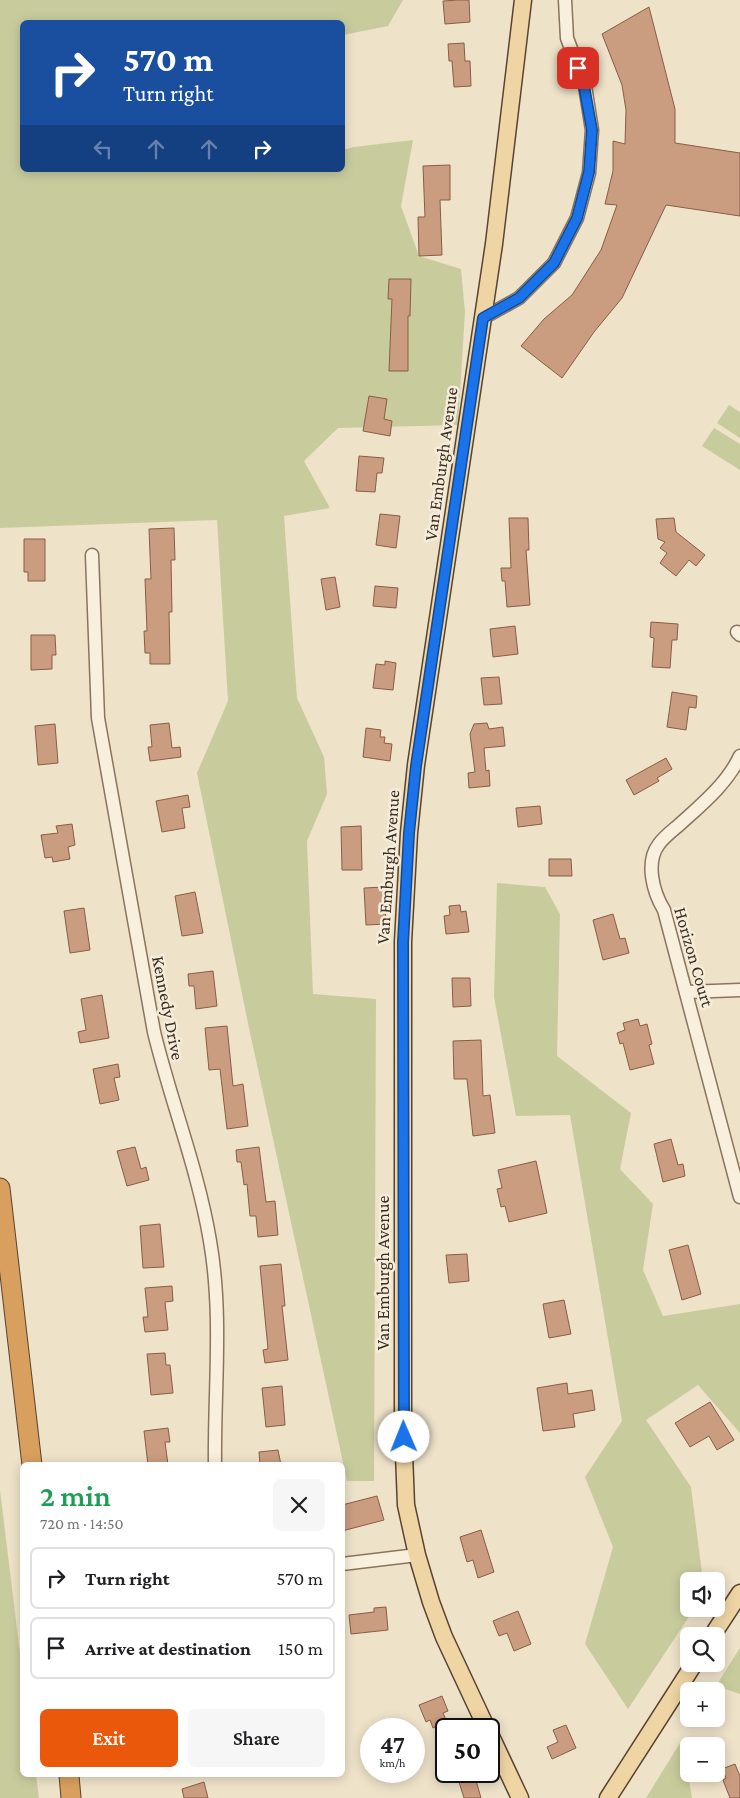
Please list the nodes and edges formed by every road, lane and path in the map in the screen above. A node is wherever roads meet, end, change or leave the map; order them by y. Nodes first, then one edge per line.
1 (523, 0) edge
2 (565, 0) edge
3 (483, 318) junction
4 (92, 555) dead end
5 (740, 756) edge
6 (740, 990) edge
7 (686, 992) junction
8 (0, 1188) edge
9 (740, 1196) edge
10 (32, 1462) edge
11 (215, 1462) edge
12 (417, 1555) junction
13 (345, 1564) edge
14 (740, 1593) edge
15 (718, 1627) edge
16 (689, 1672) edge
17 (482, 1718) edge
18 (500, 1756) edge
19 (69, 1777) edge
20 (72, 1798) edge
21 (520, 1798) edge
22 (608, 1798) edge

1 - 3 main road, Van Emburgh Avenue
2 - 3 street
3 - 12 main road, Van Emburgh Avenue
4 - 11 street, Kennedy Drive
5 - 7 street, Horizon Court
6 - 7 street
7 - 9 street, Horizon Court
8 - 10 highway
12 - 13 street
12 - 17 main road, Van Emburgh Avenue
14 - 15 main road
16 - 22 main road
18 - 21 main road, Van Emburgh Avenue
19 - 20 highway

